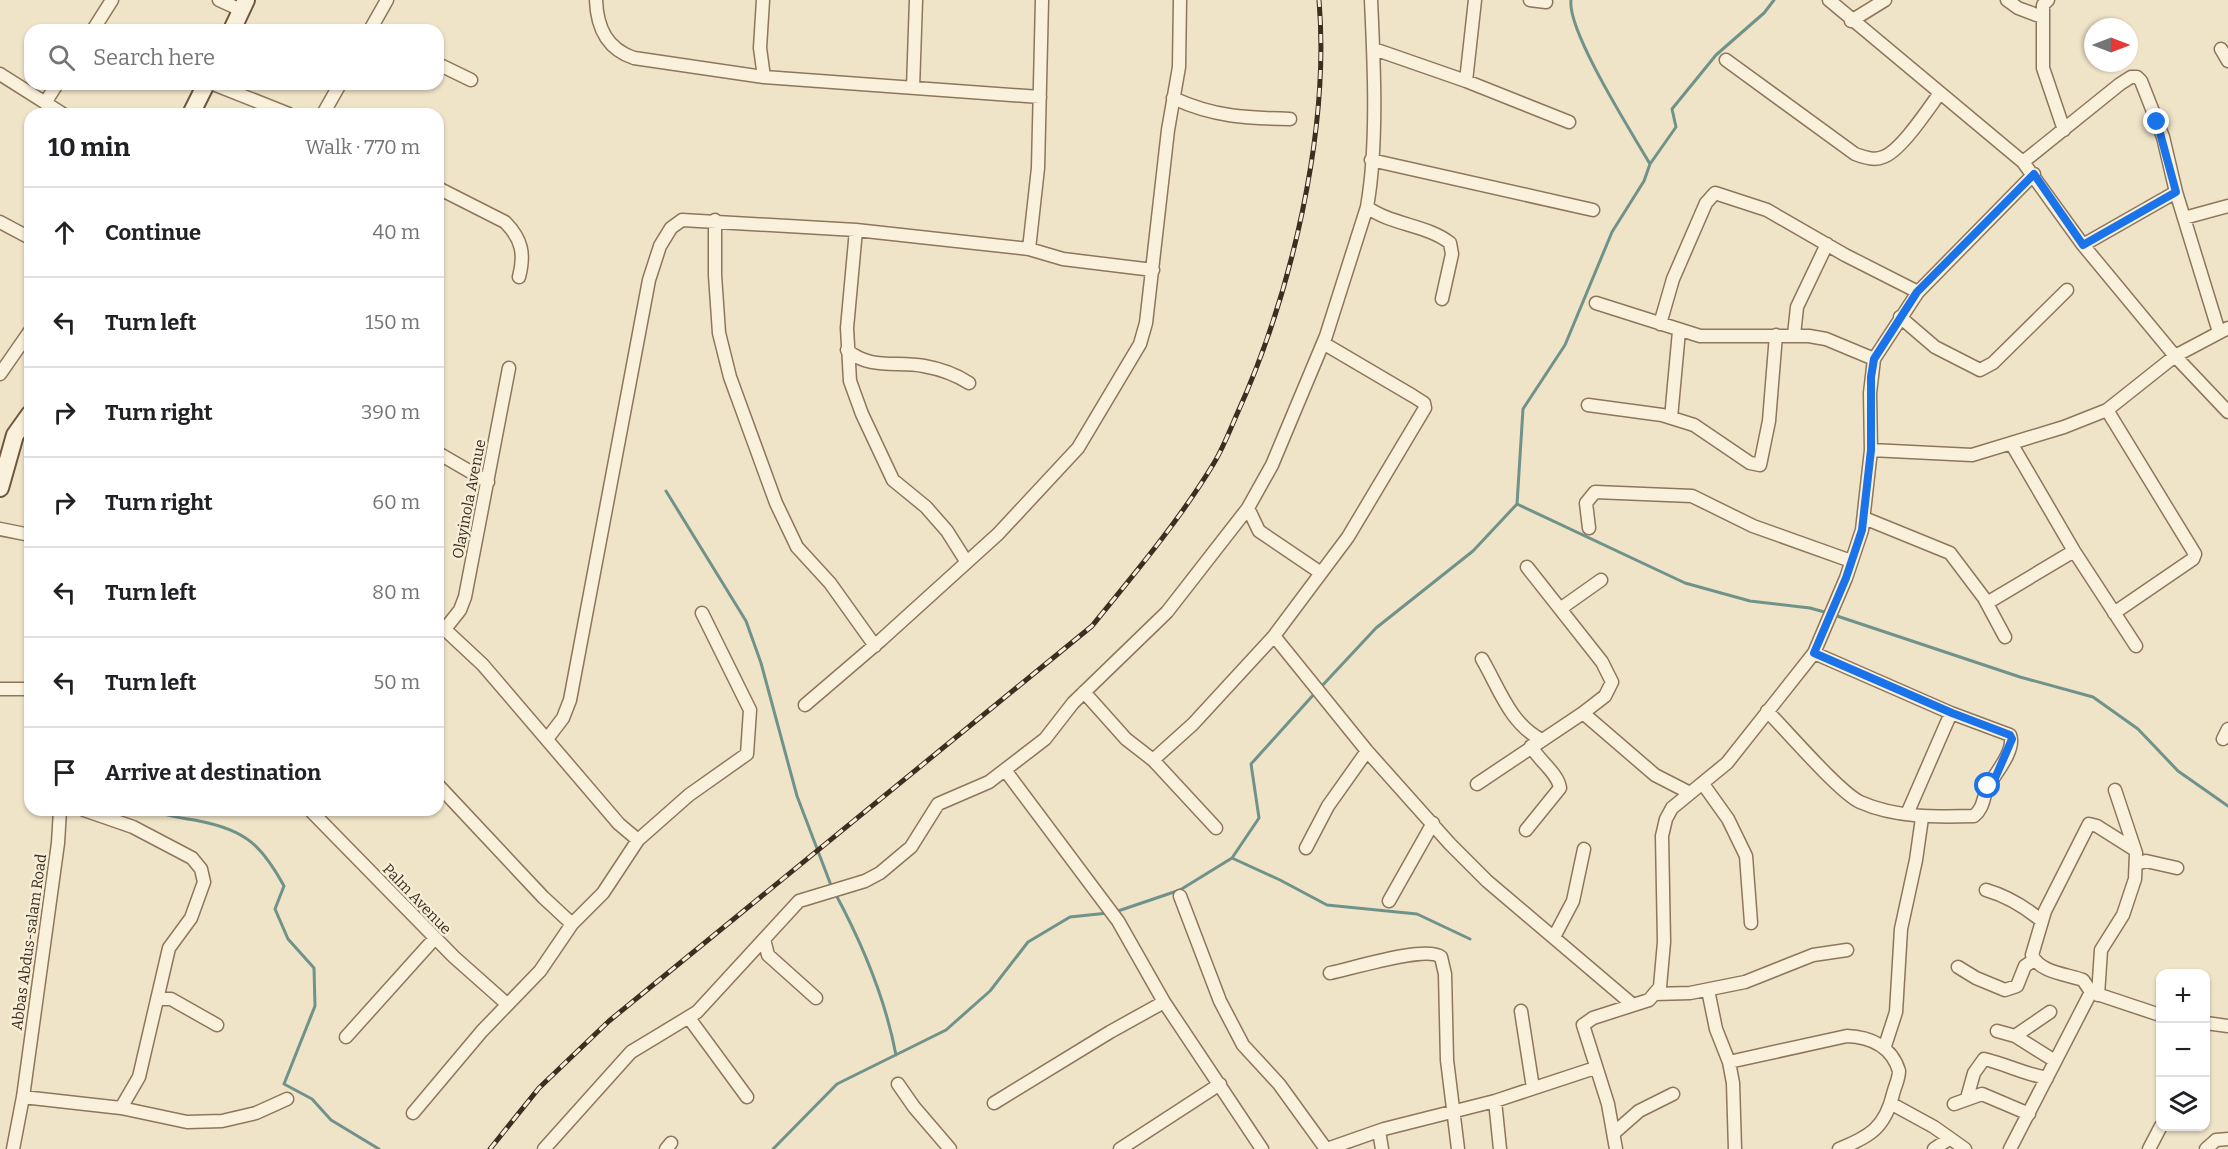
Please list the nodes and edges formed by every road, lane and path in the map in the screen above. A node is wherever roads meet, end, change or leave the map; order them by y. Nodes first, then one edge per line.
1 (112, 0) edge
2 (219, 0) edge
3 (387, 0) edge
4 (596, 0) edge
5 (763, 0) edge
6 (916, 0) edge
7 (1042, 0) edge
8 (1180, 0) edge
9 (1371, 0) edge
10 (1475, 0) edge
11 (1530, 0) edge
12 (1830, 0) edge
13 (1885, 0) edge
14 (2007, 0) edge
15 (2048, 0) edge
16 (1546, 2) dead end
17 (244, 5) edge
18 (2042, 17) junction
19 (1851, 21) junction
20 (97, 24) edge
21 (235, 24) edge
22 (373, 24) edge
23 (1374, 48) junction
24 (2221, 48) dead end
25 (1726, 60) dead end
26 (2228, 61) edge
27 (444, 67) edge
28 (0, 74) edge
29 (764, 77) junction
30 (471, 80) dead end
31 (1466, 81) junction
32 (913, 88) junction
33 (24, 89) edge
34 (25, 90) edge
35 (53, 90) edge
36 (203, 90) edge
37 (228, 90) edge
38 (337, 90) edge
39 (1940, 93) junction
40 (1040, 97) junction
41 (1173, 98) junction
42 (45, 103) junction
43 (53, 108) edge
44 (194, 108) edge
45 (274, 108) edge
46 (326, 108) edge
47 (1290, 119) dead end
48 (1569, 122) dead end
49 (2064, 130) junction
50 (1371, 160) junction
51 (2023, 162) junction
52 (2034, 174) junction
53 (444, 191) edge
54 (2176, 192) junction
55 (2228, 206) edge
56 (1367, 207) junction
57 (1593, 210) dead end
58 (2184, 218) junction
59 (715, 220) junction
60 (0, 222) edge
61 (856, 230) junction
62 (24, 235) edge
63 (1827, 244) junction
64 (2083, 245) junction
65 (1029, 249) junction
66 (1153, 270) junction
67 (519, 277) dead end
68 (2067, 290) dead end
69 (1917, 292) junction
70 (1442, 299) dead end
71 (1596, 303) dead end
72 (1900, 317) junction
73 (1660, 324) junction
74 (2223, 330) edge
75 (1679, 331) junction
76 (1776, 335) junction
77 (1794, 335) junction
78 (24, 340) edge
79 (1323, 343) junction
80 (847, 350) junction
81 (2175, 356) junction
82 (1874, 359) junction
83 (509, 368) dead end
84 (0, 374) edge
85 (969, 383) dead end
86 (1588, 405) dead end
87 (2107, 410) junction
88 (2228, 412) edge
89 (1671, 418) junction
90 (24, 422) edge
91 (2011, 442) junction
92 (1871, 450) junction
93 (444, 456) edge
94 (488, 482) junction
95 (0, 488) edge
96 (1248, 508) junction
97 (1864, 518) junction
98 (1589, 528) dead end
99 (0, 529) edge
100 (24, 534) edge
101 (2074, 551) junction
102 (966, 561) junction
103 (1851, 561) junction
104 (1527, 567) dead end
105 (1322, 573) junction
106 (1601, 580) dead end
107 (1987, 603) junction
108 (1560, 609) junction
109 (702, 613) dead end
110 (2114, 614) junction
111 (444, 623) edge
112 (444, 629) edge
113 (1274, 636) junction
114 (2005, 637) dead end
115 (874, 646) junction
116 (2136, 646) dead end
117 (1814, 653) junction
118 (1482, 659) dead end
119 (24, 688) edge
120 (0, 689) edge
121 (1084, 692) junction
122 (805, 705) dead end
123 (1767, 711) junction
124 (1583, 713) junction
125 (1952, 713) junction
126 (547, 739) junction
127 (1536, 743) junction
128 (1367, 752) junction
129 (1153, 760) junction
130 (1005, 770) junction
131 (1477, 784) dead end
132 (1703, 784) junction
133 (2115, 790) dead end
134 (444, 791) edge
135 (1690, 793) junction
136 (1907, 814) junction
137 (60, 816) edge
138 (101, 816) edge
139 (316, 816) edge
140 (1922, 818) junction
141 (1432, 823) junction
142 (1216, 828) dead end
143 (1526, 830) dead end
144 (638, 840) junction
145 (1306, 848) dead end
146 (1584, 849) dead end
147 (2135, 850) junction
148 (2136, 864) junction
149 (2177, 868) dead end
150 (1986, 890) dead end
151 (1180, 896) dead end
152 (1389, 902) dead end
153 (2042, 921) junction
154 (1751, 923) dead end
155 (572, 924) junction
156 (1554, 937) junction
157 (435, 938) junction
158 (764, 939) junction
159 (1847, 950) dead end
160 (2034, 960) junction
161 (1958, 967) dead end
162 (1330, 973) dead end
163 (1708, 990) junction
164 (1654, 994) junction
165 (2095, 994) junction
166 (816, 998) dead end
167 (158, 999) junction
168 (1164, 1002) junction
169 (507, 1004) junction
170 (1634, 1005) junction
171 (1521, 1011) dead end
172 (2050, 1012) dead end
173 (2156, 1014) edge
174 (688, 1018) junction
175 (2210, 1024) edge
176 (217, 1026) dead end
177 (2228, 1026) edge
178 (1997, 1031) dead end
179 (2015, 1036) junction
180 (345, 1037) dead end
181 (1885, 1046) junction
182 (2055, 1061) junction
183 (1729, 1062) junction
184 (1595, 1068) junction
185 (2047, 1078) junction
186 (898, 1084) dead end
187 (1220, 1084) junction
188 (1533, 1088) junction
189 (1673, 1094) dead end
190 (23, 1097) junction
191 (747, 1097) dead end
192 (1967, 1098) junction
193 (287, 1099) dead end
194 (1495, 1101) junction
195 (994, 1103) dead end
196 (1892, 1104) junction
197 (1954, 1104) dead end
198 (121, 1108) junction
199 (1609, 1109) junction
200 (1639, 1111) junction
201 (413, 1113) dead end
202 (1452, 1113) junction
203 (2029, 1114) junction
204 (1379, 1131) junction
205 (2158, 1131) edge
206 (1614, 1133) junction
207 (1949, 1138) junction
208 (2228, 1139) edge
209 (547, 1148) edge
210 (13, 1149) edge
211 (950, 1149) edge
212 (1119, 1149) edge
213 (1262, 1149) edge
214 (1327, 1149) edge
215 (1382, 1149) edge
216 (1458, 1149) edge
217 (1500, 1149) edge
218 (1616, 1149) edge
219 (1735, 1149) edge
220 (1839, 1149) edge
221 (1934, 1149) edge
222 (1965, 1149) edge
223 (2010, 1149) edge
224 (2149, 1149) edge
225 (2206, 1149) edge

1 - 20 street
2 - 17 street
3 - 22 street
4 - 29 street
5 - 29 street
6 - 32 street
7 - 40 street
8 - 41 street
9 - 23 street
10 - 31 street
11 - 16 street
12 - 19 street
13 - 19 street
14 - 18 street
15 - 18 street
17 - 21 street
18 - 49 street
19 - 39 street
23 - 31 street
23 - 50 street
24 - 26 street
25 - 39 street
27 - 30 street
28 - 33 street
29 - 32 street
31 - 48 street
32 - 40 street
34 - 42 street
35 - 42 street
36 - 44 street
37 - 45 street
38 - 46 street
39 - 51 street
40 - 65 street
41 - 47 street
41 - 66 street
42 - 43 street
49 - 51 street
49 - 54 street
50 - 56 street
50 - 57 street
51 - 52 street
52 - 64 street
52 - 69 street
53 - 67 street
54 - 58 street
54 - 64 street
55 - 58 street
56 - 70 street
56 - 79 street
58 - 74 street
59 - 61 street
59 - 115 street
59 - 126 street
60 - 62 street
61 - 65 street
61 - 80 street
63 - 69 street
63 - 73 street
63 - 77 street
64 - 81 street
65 - 66 street
66 - 102 street
68 - 72 street
69 - 72 street
71 - 73 street
72 - 82 street
73 - 75 street
74 - 81 street
75 - 76 street
75 - 89 street
76 - 77 street
76 - 89 street
77 - 82 street
78 - 84 street
79 - 96 street
79 - 105 street
80 - 85 street
80 - 102 street
81 - 87 street
81 - 88 street
82 - 92 street
83 - 94 street, Olayinola Avenue
86 - 89 street
87 - 91 street
87 - 110 street
90 - 95 street
91 - 92 street
91 - 101 street
92 - 97 street
93 - 94 street
94 - 111 street, Olayinola Avenue
96 - 105 street
96 - 121 street
97 - 103 street
97 - 107 street
98 - 103 street
99 - 100 street
101 - 107 street
101 - 110 street
102 - 115 street
103 - 117 street
104 - 108 street
105 - 113 street
106 - 108 street
107 - 114 street
108 - 124 street
109 - 144 street
110 - 116 street
112 - 126 street
113 - 128 street
113 - 129 street
115 - 122 street
117 - 123 street
117 - 125 street
118 - 127 street
119 - 120 street
121 - 129 street
121 - 130 street
123 - 132 street
123 - 136 street
124 - 127 street
124 - 135 street
125 - 136 street
125 - 140 street
126 - 144 street
127 - 131 street
127 - 143 street
128 - 141 street
128 - 145 street
129 - 142 street
130 - 158 street
130 - 168 street
132 - 135 street
132 - 154 street
133 - 147 street
134 - 155 street
135 - 164 street
136 - 140 street
137 - 190 street, Abbas Abdus-salam Road
138 - 167 street
139 - 157 street, Palm Avenue
140 - 181 street
141 - 152 street
141 - 156 street
144 - 155 street
146 - 156 street
147 - 148 street
147 - 153 street
148 - 149 street
148 - 165 street
150 - 153 street
151 - 214 street
153 - 160 street
155 - 169 street
156 - 170 street
157 - 169 street, Palm Avenue
157 - 180 street
158 - 166 street
158 - 174 street
159 - 163 street
160 - 161 street
160 - 165 street
162 - 202 street
163 - 164 street
163 - 183 street
164 - 170 street
165 - 173 street
165 - 182 street
167 - 176 street
167 - 198 street
168 - 187 street
168 - 195 street
169 - 201 street
170 - 184 street
171 - 188 street
172 - 179 street
174 - 191 street
174 - 209 street
175 - 177 street
178 - 179 street
179 - 182 street
181 - 183 street
181 - 196 street
182 - 185 street
183 - 219 street
184 - 188 street
184 - 199 street
185 - 192 street
185 - 203 street
186 - 211 street
187 - 212 street
187 - 213 street
188 - 194 street
189 - 200 street
190 - 198 street
190 - 210 street, Abbas Abdus-salam Road
192 - 197 street
192 - 203 street
193 - 198 street
194 - 202 street
194 - 217 street
196 - 207 street
196 - 220 street
199 - 200 street
199 - 206 street
200 - 206 street
202 - 204 street
202 - 216 street
203 - 223 street
204 - 214 street
204 - 215 street
205 - 224 street
206 - 218 street
207 - 221 street
207 - 222 street
208 - 225 street

